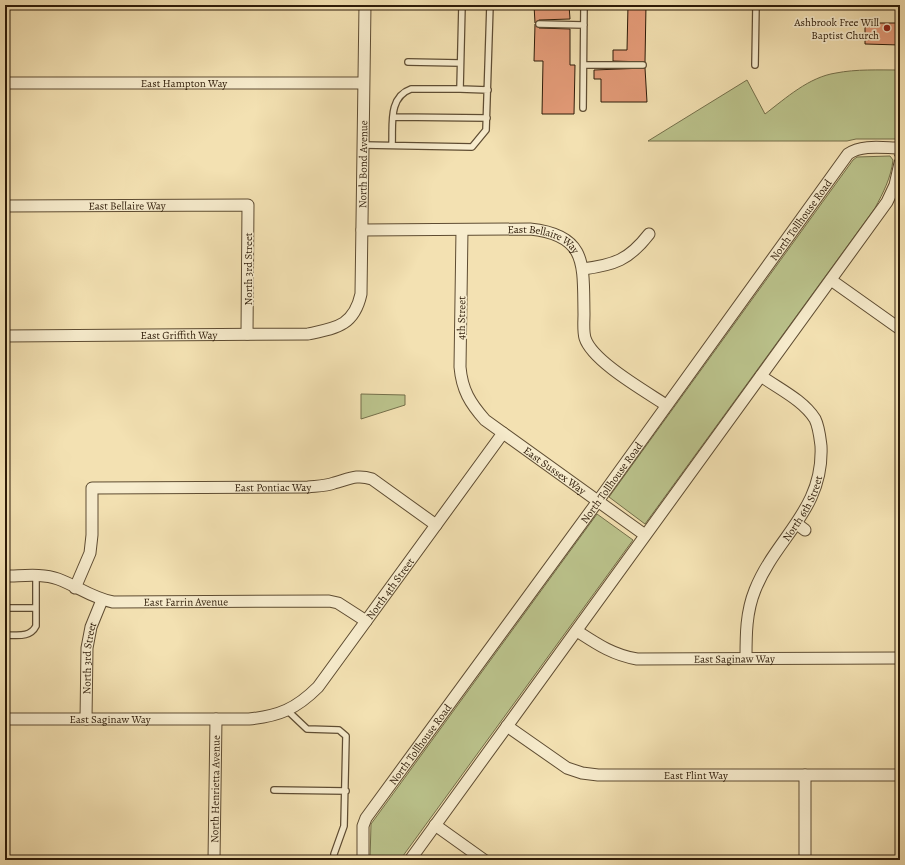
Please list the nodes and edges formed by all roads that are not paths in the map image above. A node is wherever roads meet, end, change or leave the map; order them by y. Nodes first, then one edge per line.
1 (365, 5) edge
2 (462, 5) edge
3 (490, 5) edge
4 (584, 5) edge
5 (756, 5) edge
6 (816, 5) edge
7 (841, 5) edge
8 (861, 5) edge
9 (866, 5) edge
10 (540, 24) dead end
11 (584, 25) junction
12 (408, 62) dead end
13 (460, 63) junction
14 (584, 65) junction
15 (643, 65) dead end
16 (755, 65) dead end
17 (5, 83) edge
18 (363, 83) junction
19 (460, 90) junction
20 (488, 90) junction
21 (583, 108) dead end
22 (394, 117) junction
23 (487, 118) junction
24 (362, 145) junction
25 (392, 145) junction
26 (900, 153) edge
27 (900, 163) edge
28 (248, 205) joint
29 (5, 206) edge
30 (362, 230) junction
31 (462, 230) junction
32 (649, 234) dead end
33 (583, 270) junction
34 (831, 280) junction
35 (350, 320) joint
36 (900, 329) edge
37 (247, 334) junction
38 (5, 336) edge
39 (761, 376) junction
40 (666, 405) junction
41 (503, 433) junction
42 (598, 501) junction
43 (436, 525) junction
44 (645, 535) junction
45 (5, 576) edge
46 (36, 576) junction
47 (75, 588) junction
48 (102, 600) junction
49 (5, 608) edge
50 (36, 608) junction
51 (366, 621) junction
52 (577, 631) junction
53 (5, 635) edge
54 (746, 658) junction
55 (900, 658) edge
56 (288, 711) junction
57 (5, 719) edge
58 (86, 719) junction
59 (216, 719) junction
60 (507, 726) junction
61 (805, 775) junction
62 (900, 775) edge
63 (274, 790) dead end
64 (346, 791) junction
65 (435, 825) junction
66 (214, 860) edge
67 (334, 860) edge
68 (363, 860) edge
69 (410, 860) edge
70 (484, 860) edge
71 (805, 860) edge

1 - 18 street, North Bond Avenue
2 - 13 lane
3 - 20 lane
4 - 11 lane
5 - 16 lane
6 - 7 lane
7 - 8 lane
8 - 9 lane
10 - 11 lane
11 - 14 lane
12 - 13 lane
13 - 19 lane
14 - 15 lane
14 - 21 lane
17 - 18 street, East Hampton Way
18 - 24 street, North Bond Avenue
19 - 20 lane
19 - 22 lane
20 - 23 lane
22 - 23 lane
22 - 25 lane
23 - 25 lane
24 - 25 lane
24 - 30 street, North Bond Avenue
26 - 40 street, North Tollhouse Road
27 - 34 street
28 - 29 street, East Bellaire Way
28 - 37 street, North 3rd Street
30 - 31 street, East Bellaire Way
30 - 35 street, North Bond Avenue
31 - 33 street, East Bellaire Way
31 - 41 street, 4th Street
32 - 33 street
33 - 40 street, East Bellaire Way
34 - 36 street
34 - 39 street
35 - 37 street, East Griffith Way
37 - 38 street, East Griffith Way
39 - 44 street
39 - 54 street, North 6th Street
40 - 42 street, North Tollhouse Road
41 - 42 street, East Sussex Way
41 - 43 street, North 4th Street
42 - 44 street, East Sussex Way
42 - 68 street, North Tollhouse Road
43 - 47 street, East Pontiac Way
43 - 51 street, North 4th Street
44 - 52 street
45 - 46 street, East Farrin Avenue
46 - 47 street, East Farrin Avenue
46 - 50 lane
47 - 48 street, East Farrin Avenue
48 - 51 street, East Farrin Avenue
48 - 58 street, North 3rd Street
49 - 50 lane
50 - 53 lane
51 - 56 street, North 4th Street
52 - 54 street, East Saginaw Way
52 - 60 street
54 - 55 street, East Saginaw Way
56 - 59 street, North 4th Street
56 - 64 lane
57 - 58 street, East Saginaw Way
58 - 59 street, East Saginaw Way
59 - 66 street, North Henrietta Avenue
60 - 61 street, East Flint Way
60 - 65 street
61 - 62 street, East Flint Way
61 - 71 street
63 - 64 lane
64 - 67 lane
65 - 69 street
65 - 70 street

